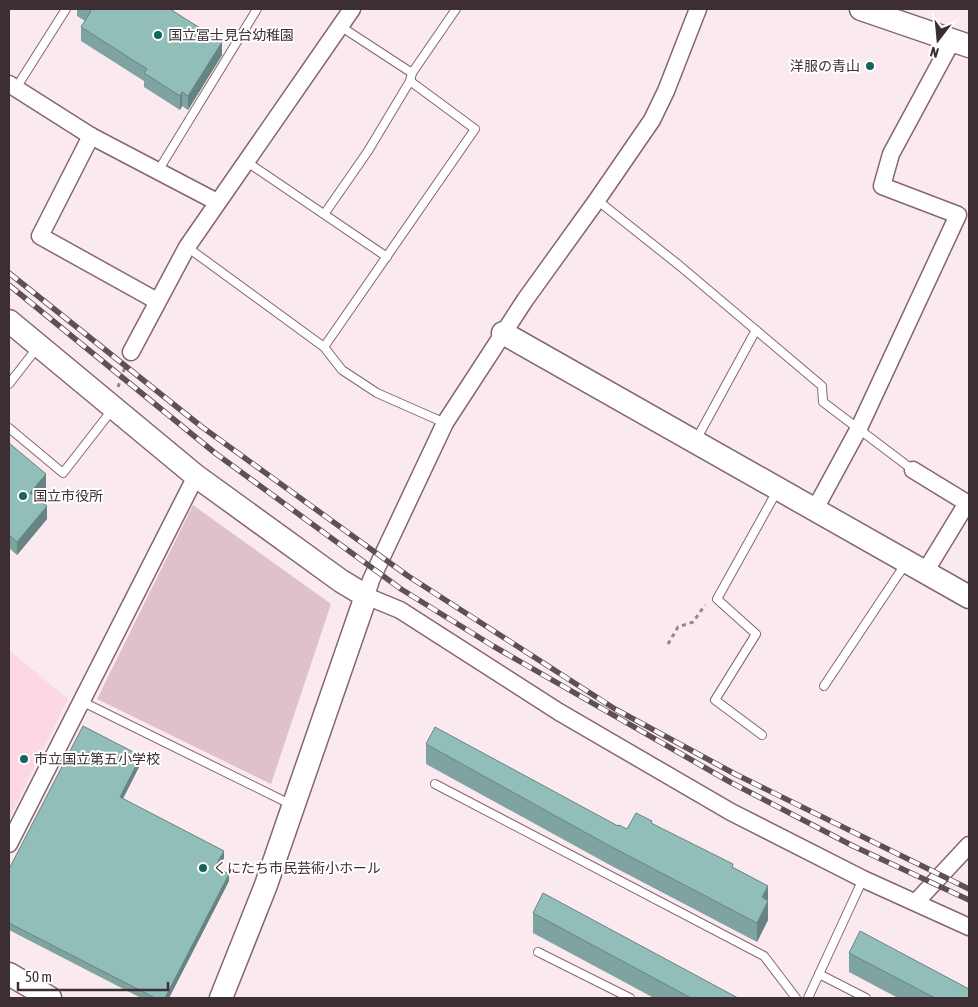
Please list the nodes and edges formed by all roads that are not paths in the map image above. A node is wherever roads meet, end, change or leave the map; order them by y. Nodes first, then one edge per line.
1 (66, 9) edge
2 (257, 9) edge
3 (352, 9) edge
4 (456, 9) edge
5 (698, 9) edge
6 (861, 9) edge
7 (340, 26) junction
8 (960, 44) edge
9 (411, 77) junction
10 (12, 86) edge
11 (91, 136) junction
12 (247, 162) junction
13 (158, 171) junction
14 (597, 200) junction
15 (217, 202) junction
16 (325, 213) junction
17 (187, 247) junction
18 (387, 257) junction
19 (157, 301) junction
20 (9, 321) edge
21 (756, 330) junction
22 (504, 334) junction
23 (38, 346) junction
24 (324, 347) junction
25 (131, 352) road end
26 (9, 384) edge
27 (112, 407) junction
28 (445, 423) junction
29 (9, 428) edge
30 (859, 428) junction
31 (695, 442) junction
32 (913, 470) joint
33 (196, 476) junction
34 (778, 488) junction
35 (815, 510) junction
36 (916, 567) junction
37 (366, 596) junction
38 (969, 597) edge
39 (824, 686) dead end
40 (81, 702) junction
41 (762, 735) dead end
42 (435, 784) dead end
43 (294, 806) junction
44 (9, 844) edge
45 (969, 845) edge
46 (863, 879) junction
47 (916, 902) junction
48 (969, 926) edge
49 (538, 952) dead end
50 (9, 974) edge
51 (819, 974) junction
52 (50, 998) edge
53 (221, 998) edge
54 (630, 998) edge
55 (796, 998) edge
56 (808, 998) edge
57 (866, 998) edge

1 - 10 lane
2 - 13 lane
3 - 7 street
4 - 9 lane
5 - 14 street
6 - 8 street
7 - 9 lane
7 - 12 street
8 - 30 street
9 - 16 lane
9 - 18 lane
10 - 11 street
11 - 13 street
11 - 19 street
12 - 15 street
12 - 16 lane
13 - 15 street
14 - 21 lane
14 - 22 street
15 - 17 street
16 - 18 lane
17 - 19 street
17 - 24 lane
18 - 24 lane
19 - 25 street
20 - 23 street
21 - 30 lane
21 - 31 lane
22 - 28 street
22 - 31 street
23 - 26 lane
23 - 27 street
24 - 28 lane
27 - 29 lane
27 - 33 street
28 - 37 street
30 - 32 lane
30 - 35 street
31 - 34 street
32 - 36 street
33 - 37 street
33 - 40 street
34 - 35 street
34 - 41 lane
35 - 36 street
36 - 38 street
36 - 39 lane
37 - 43 street
37 - 46 street
40 - 43 lane
40 - 44 street
42 - 55 lane
43 - 53 street
45 - 47 street
46 - 47 street
46 - 51 lane
47 - 48 street
49 - 54 lane
50 - 52 street
51 - 56 lane
51 - 57 lane

